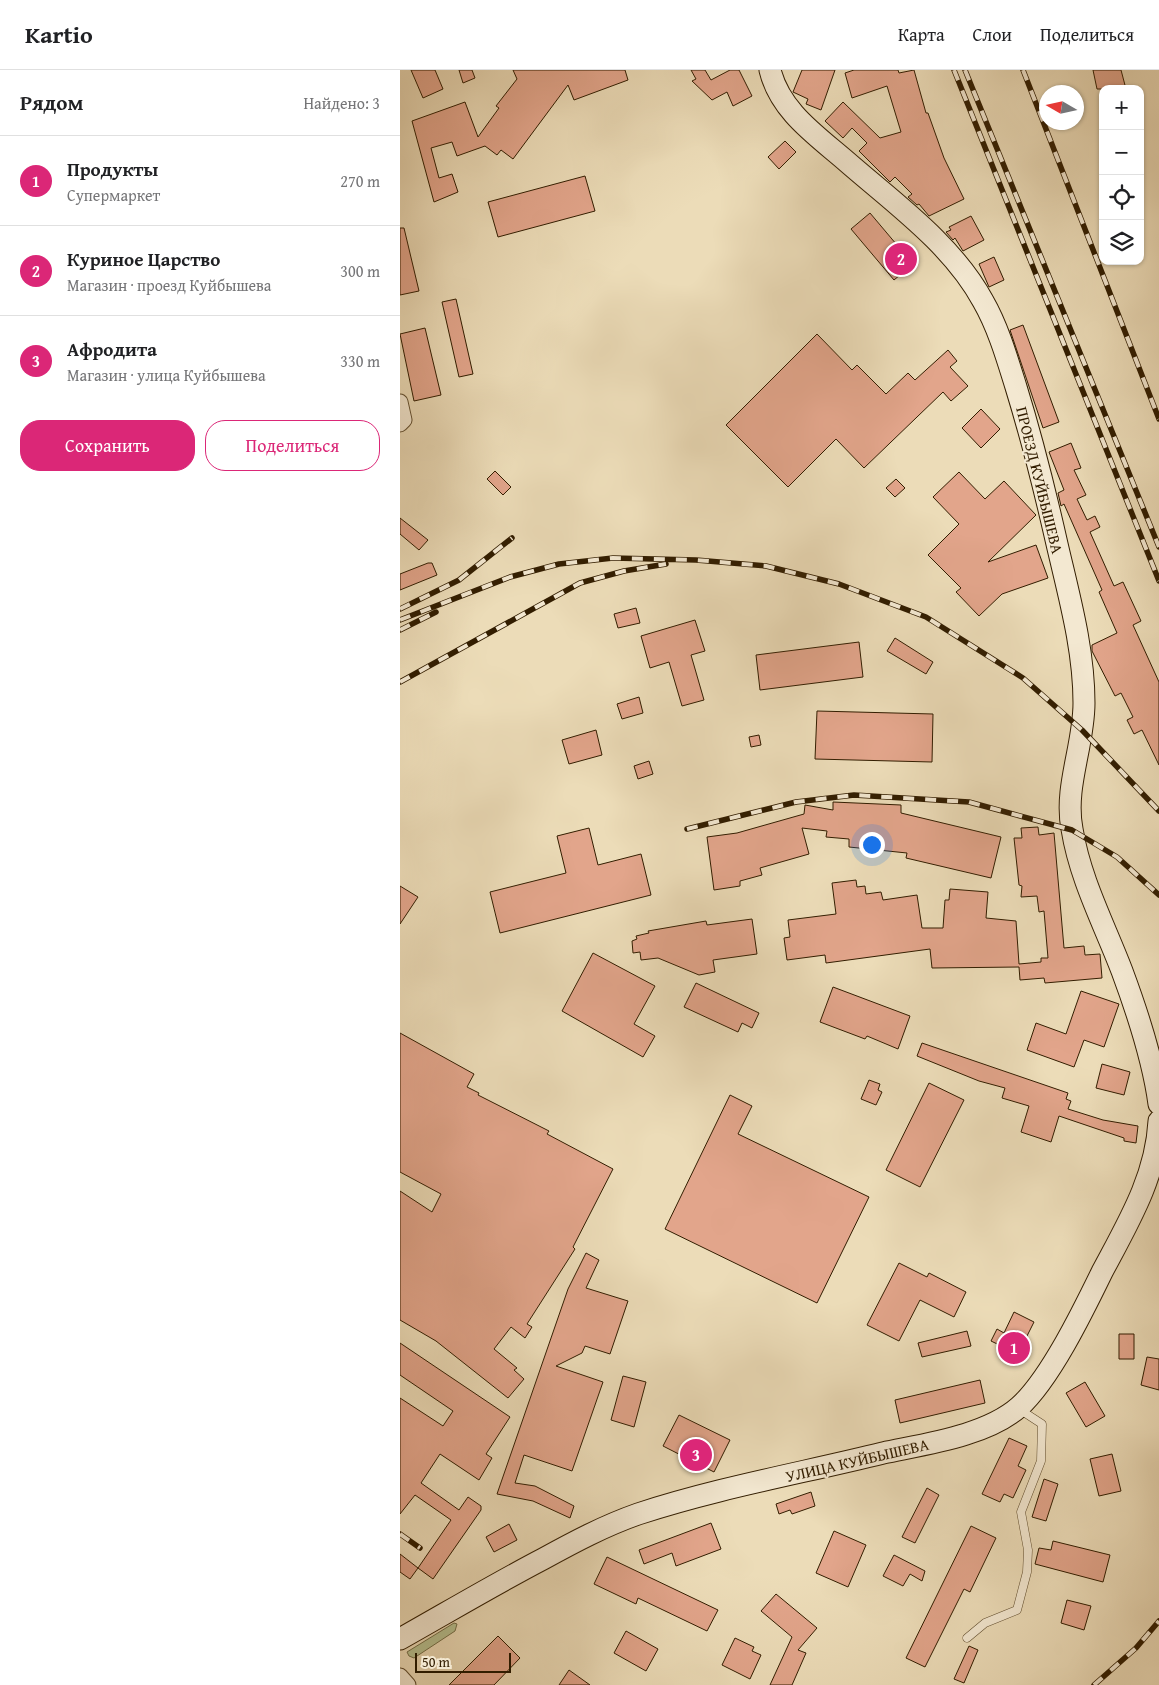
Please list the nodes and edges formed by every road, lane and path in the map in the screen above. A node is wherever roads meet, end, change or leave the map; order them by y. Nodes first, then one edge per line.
1 (770, 70) edge
2 (400, 402) edge
3 (402, 422) edge
4 (1159, 1104) edge
5 (1159, 1121) edge
6 (1017, 1408) junction
7 (400, 1638) edge
8 (967, 1638) dead end
9 (400, 1676) edge
10 (408, 1685) edge

1 - 4 street, ПРОЕЗД КУЙБЫШЕВА
2 - 3 street
5 - 6 street, УЛИЦА КУЙБЫШЕВА
6 - 7 street, УЛИЦА КУЙБЫШЕВА
6 - 8 lane
9 - 10 street

